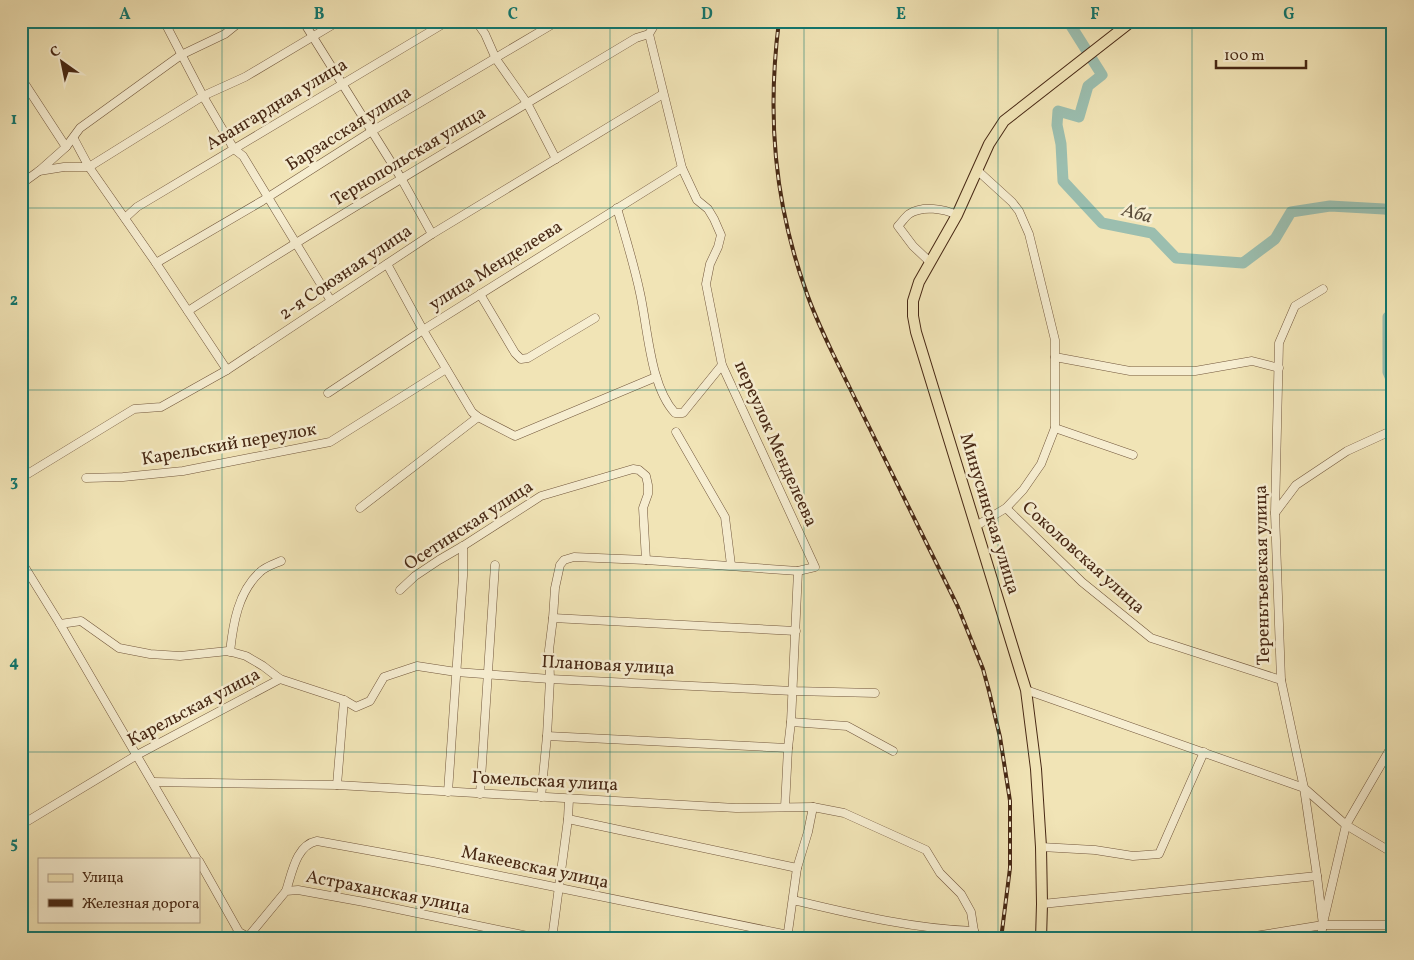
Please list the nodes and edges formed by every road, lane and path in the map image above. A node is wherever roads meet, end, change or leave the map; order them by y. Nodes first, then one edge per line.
1 (164, 21) edge
2 (242, 21) edge
3 (303, 21) edge
4 (339, 21) edge
5 (448, 21) edge
6 (476, 21) edge
7 (558, 21) edge
8 (654, 21) edge
9 (1132, 21) edge
10 (649, 34) junction
11 (313, 37) junction
12 (181, 55) junction
13 (496, 59) junction
14 (21, 78) edge
15 (342, 83) junction
16 (663, 94) junction
17 (203, 96) junction
18 (527, 103) junction
19 (372, 131) junction
20 (74, 139) junction
21 (66, 147) junction
22 (234, 149) junction
23 (556, 159) junction
24 (89, 167) junction
25 (682, 168) junction
26 (40, 170) junction
27 (978, 170) junction
28 (401, 178) junction
29 (21, 184) edge
30 (268, 198) junction
31 (618, 208) junction
32 (957, 215) junction
33 (125, 218) junction
34 (432, 234) junction
35 (294, 243) junction
36 (930, 262) junction
37 (156, 263) junction
38 (387, 264) junction
39 (1323, 289) dead end
40 (480, 294) junction
41 (331, 301) junction
42 (188, 311) junction
43 (595, 318) dead end
44 (423, 330) junction
45 (1055, 357) junction
46 (722, 365) junction
47 (1279, 368) junction
48 (446, 369) junction
49 (227, 370) junction
50 (656, 377) junction
51 (328, 393) dead end
52 (478, 417) junction
53 (1055, 428) junction
54 (1393, 430) edge
55 (676, 432) dead end
56 (1133, 455) dead end
57 (21, 478) edge
58 (86, 478) dead end
59 (360, 508) dead end
60 (1006, 508) junction
61 (1275, 513) junction
62 (976, 526) junction
63 (463, 546) junction
64 (646, 560) junction
65 (21, 561) edge
66 (281, 561) dead end
67 (495, 565) dead end
68 (731, 566) junction
69 (798, 571) junction
70 (400, 590) dead end
71 (554, 618) junction
72 (60, 624) junction
73 (796, 631) junction
74 (230, 652) junction
75 (456, 672) junction
76 (488, 674) junction
77 (550, 678) junction
78 (280, 679) junction
79 (1281, 680) junction
80 (1026, 690) junction
81 (793, 691) junction
82 (875, 693) dead end
83 (344, 700) junction
84 (791, 722) junction
85 (547, 736) junction
86 (1393, 744) edge
87 (788, 748) junction
88 (892, 752) dead end
89 (1204, 752) junction
90 (137, 755) junction
91 (153, 782) junction
92 (337, 785) junction
93 (1304, 788) junction
94 (448, 792) junction
95 (480, 794) junction
96 (541, 797) junction
97 (569, 799) junction
98 (785, 807) junction
99 (813, 808) junction
100 (568, 819) junction
101 (21, 825) edge
102 (1346, 825) junction
103 (1041, 847) junction
104 (1393, 853) edge
105 (197, 858) edge
106 (200, 864) edge
107 (797, 868) junction
108 (1317, 876) junction
109 (558, 888) junction
110 (286, 891) junction
111 (793, 900) junction
112 (1042, 904) junction
113 (1323, 925) junction
114 (1393, 925) edge
115 (238, 932) junction
116 (974, 935) edge
117 (788, 937) edge
118 (250, 938) edge
119 (228, 939) edge
120 (542, 939) edge
121 (552, 939) edge
122 (808, 939) edge
123 (1041, 939) edge
124 (1236, 939) edge
125 (1320, 939) edge

1 - 12 street
2 - 12 street
3 - 11 street
4 - 11 street
5 - 15 street, Авангардная улица
6 - 13 street
7 - 13 street, Барзасская улица
8 - 10 street
9 - 27 main road, Минусинская улица
10 - 16 street, переулок Менделеева
10 - 18 street, Тернопольская улица
11 - 15 street
11 - 17 street
12 - 17 street
12 - 20 street
13 - 18 street
13 - 19 street, Барзасская улица
14 - 21 street
15 - 19 street
15 - 22 street, Авангардная улица
16 - 23 street, 2-я Союзная улица
16 - 25 street, переулок Менделеева
17 - 22 street
17 - 24 street
18 - 23 street
18 - 28 street, Тернопольская улица
19 - 28 street
19 - 30 street, Барзасская улица
20 - 21 street
20 - 24 street
21 - 26 street
22 - 30 street
22 - 33 street, Авангардная улица
23 - 34 street, 2-я Союзная улица
24 - 26 street
24 - 33 street
25 - 31 street, улица Менделеева
25 - 46 street, переулок Менделеева
26 - 29 street
27 - 32 main road, Минусинская улица
27 - 45 street, Соколовская улица
28 - 34 street
28 - 35 street, Тернопольская улица
30 - 35 street
30 - 37 street, Барзасская улица
31 - 40 street, улица Менделеева
31 - 50 street
32 - 36 main road, Минусинская улица
32 - 36 street
33 - 37 street
34 - 38 street, 2-я Союзная улица
35 - 41 street
35 - 42 street, Тернопольская улица
36 - 62 main road, Минусинская улица
37 - 42 street
38 - 41 street, 2-я Союзная улица
38 - 44 street
39 - 47 street, Тереньтьевская улица
40 - 43 street
40 - 44 street, улица Менделеева
41 - 49 street, 2-я Союзная улица
42 - 49 street
44 - 48 street
44 - 51 street, улица Менделеева
45 - 47 street
45 - 53 street, Соколовская улица
46 - 50 street
46 - 69 street, переулок Менделеева
47 - 61 street, Тереньтьевская улица
48 - 52 street
48 - 58 street, Карельский переулок
49 - 57 street, 2-я Союзная улица
50 - 52 street
52 - 59 street
53 - 56 street
53 - 60 street, Соколовская улица
54 - 61 street
55 - 68 street
60 - 62 street, Соколовская улица
60 - 79 street, Соколовская улица
61 - 79 street, Тереньтьевская улица
62 - 80 main road, Минусинская улица
63 - 64 street, Осетинская улица
63 - 70 street, Осетинская улица
63 - 75 street
64 - 68 street
64 - 71 street
65 - 72 street
66 - 74 street
67 - 76 street
68 - 69 street
69 - 73 street
71 - 73 street
71 - 77 street
72 - 74 street, Карельская улица
72 - 90 street
73 - 81 street
74 - 78 street, Карельская улица
75 - 76 street, Плановая улица
75 - 83 street, Плановая улица
75 - 94 street
76 - 77 street, Плановая улица
76 - 95 street
77 - 81 street, Плановая улица
77 - 85 street
78 - 83 street
78 - 90 street, Карельская улица
79 - 93 street, Тереньтьевская улица
80 - 89 street
80 - 103 main road, Минусинская улица
81 - 82 street, Плановая улица
81 - 84 street
83 - 92 street
84 - 87 street
84 - 88 street
85 - 87 street
85 - 96 street
86 - 102 street
87 - 98 street
89 - 93 street
89 - 103 street
90 - 91 street
90 - 101 street, Карельская улица
91 - 92 street, Гомельская улица
91 - 105 street
92 - 94 street, Гомельская улица
93 - 102 street
93 - 108 street, Тереньтьевская улица
94 - 95 street, Гомельская улица
95 - 96 street, Гомельская улица
96 - 97 street, Гомельская улица
97 - 98 street, Гомельская улица
97 - 100 street
98 - 99 street, Гомельская улица
99 - 107 street
99 - 116 street, Гомельская улица
100 - 107 street
100 - 109 street
102 - 104 street
102 - 113 street
103 - 112 main road, Минусинская улица
106 - 115 street
107 - 111 street
108 - 112 street
108 - 113 street, Тереньтьевская улица
109 - 110 street, Макеевская улица
109 - 117 street, Макеевская улица
109 - 121 street
110 - 118 street, Астраханская улица
110 - 120 street, Астраханская улица
111 - 116 street
111 - 117 street
112 - 123 main road, Минусинская улица
113 - 114 street
113 - 124 street
113 - 125 street, Тереньтьевская улица
115 - 118 street
115 - 119 street
117 - 122 street, Макеевская улица

